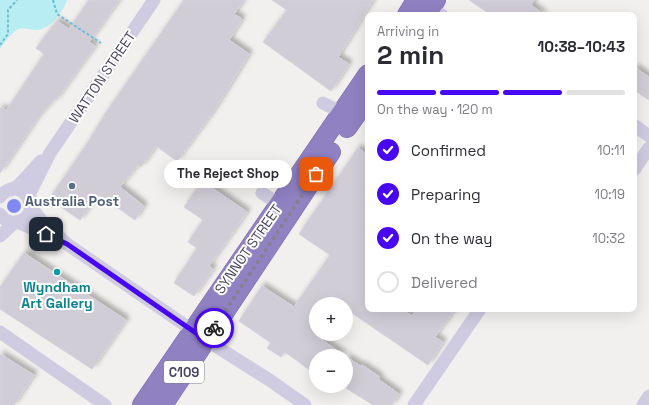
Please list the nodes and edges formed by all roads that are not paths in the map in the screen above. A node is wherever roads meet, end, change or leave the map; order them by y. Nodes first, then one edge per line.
1 (154, 0) edge
2 (428, 6) edge
3 (414, 12) edge
4 (365, 80) edge
5 (365, 101) edge
6 (323, 103) dead end
7 (347, 117) junction
8 (637, 127) edge
9 (649, 136) edge
10 (649, 148) edge
11 (50, 153) junction
12 (637, 166) edge
13 (11, 190) junction
14 (262, 193) dead end
15 (0, 197) edge
16 (30, 204) junction
17 (285, 207) junction
18 (0, 214) edge
19 (15, 222) junction
20 (0, 236) edge
21 (67, 244) junction
22 (478, 312) edge
23 (0, 332) edge
24 (199, 335) junction
25 (649, 396) edge
26 (106, 405) edge
27 (142, 405) edge
28 (162, 405) edge
29 (305, 405) edge
30 (414, 405) edge
31 (643, 405) edge

1 - 11 street, WATTON STREET
2 - 3 highway
4 - 7 highway, SYNNOT STREET / C109
5 - 7 highway, SYNNOT STREET / C109
6 - 7 street
7 - 17 highway, SYNNOT STREET / C109
8 - 9 street
10 - 12 street
11 - 13 street, WATTON STREET
11 - 16 street, WATTON STREET
13 - 15 street, WATTON STREET
13 - 16 street
14 - 17 street
16 - 19 street
16 - 21 street
17 - 24 highway, SYNNOT STREET / C109
18 - 19 street
19 - 20 street
19 - 21 street
21 - 24 street
22 - 30 street
23 - 26 street
24 - 27 highway, SYNNOT STREET / C109
24 - 28 highway, SYNNOT STREET / C109
24 - 29 street
25 - 31 street

